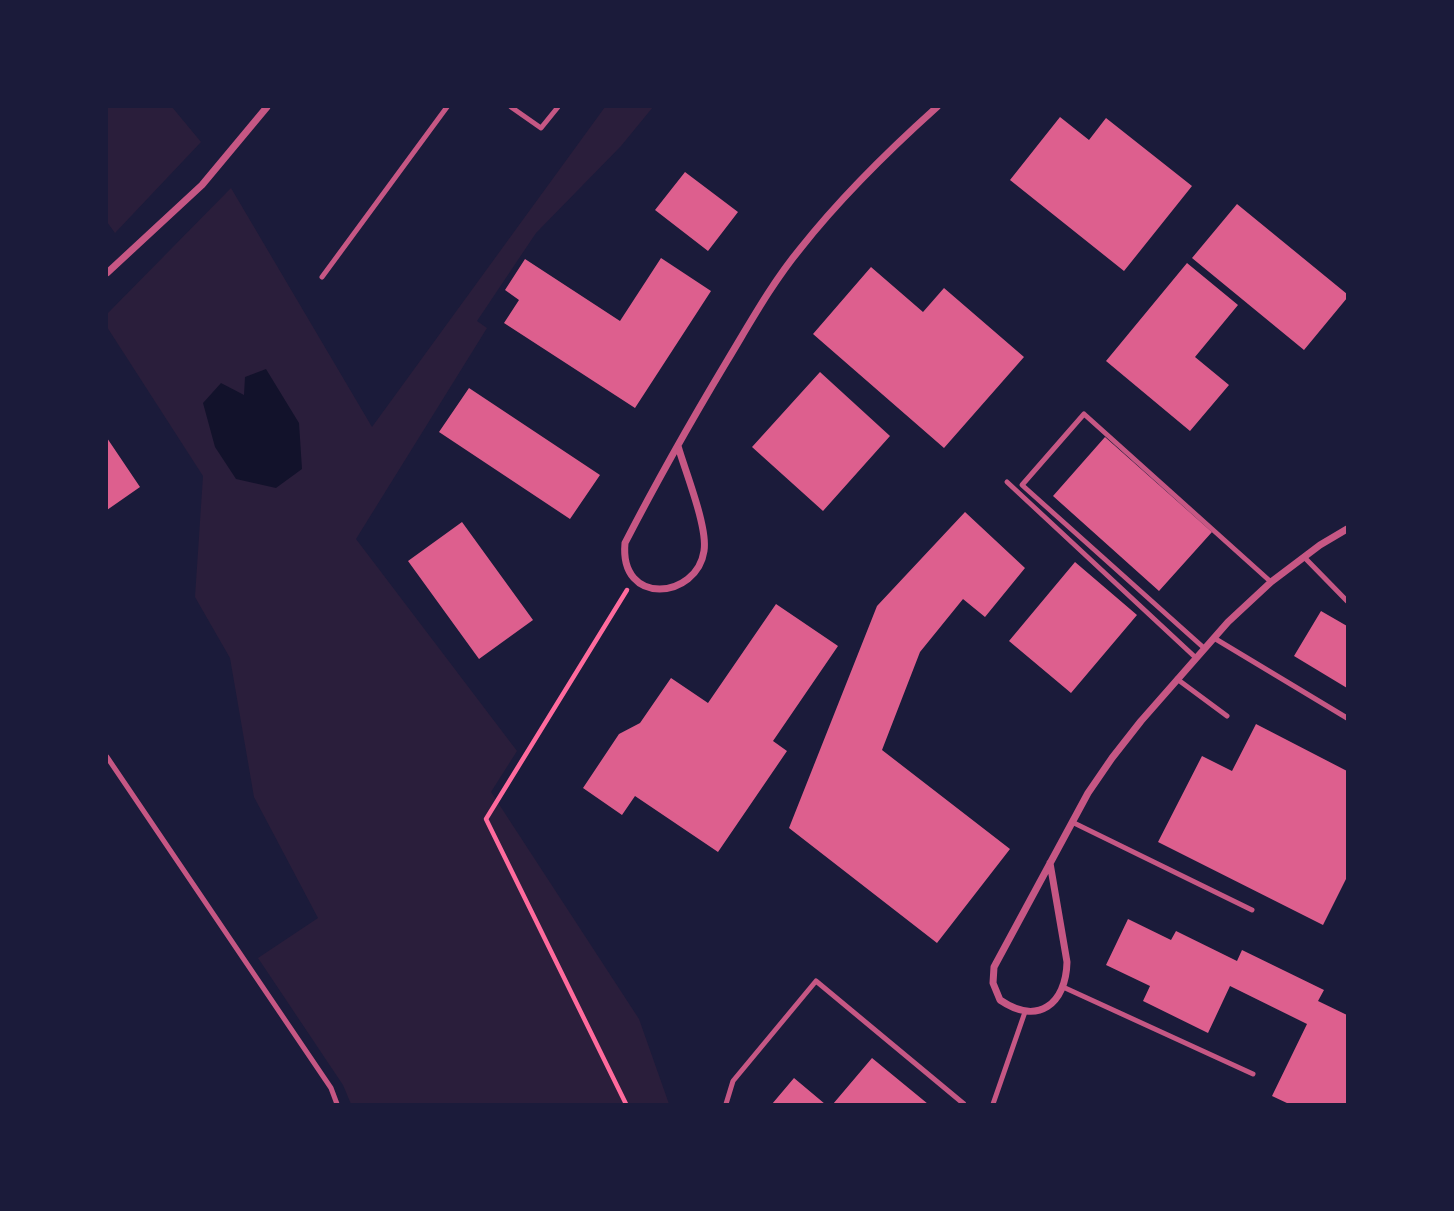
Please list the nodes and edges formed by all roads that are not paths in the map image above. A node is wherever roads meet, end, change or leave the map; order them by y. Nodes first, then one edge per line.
1 (267, 107) edge
2 (447, 107) edge
3 (511, 107) edge
4 (558, 107) edge
5 (937, 107) edge
6 (107, 273) edge
7 (322, 276) dead end
8 (678, 446) junction
9 (1007, 482) dead end
10 (1347, 529) edge
11 (1304, 557) junction
12 (1271, 582) junction
13 (1347, 601) edge
14 (1214, 638) junction
15 (1204, 648) junction
16 (1196, 658) junction
17 (1177, 679) junction
18 (1227, 716) dead end
19 (1347, 718) edge
20 (107, 757) edge
21 (1072, 822) junction
22 (1051, 863) junction
23 (1252, 910) dead end
24 (1063, 987) junction
25 (1025, 1012) junction
26 (1253, 1073) dead end
27 (337, 1104) edge
28 (726, 1104) edge
29 (964, 1104) edge
30 (993, 1104) edge

1 - 6 street
2 - 7 lane
3 - 4 lane
5 - 8 street
8 - 8 street
9 - 16 lane
10 - 11 street
11 - 12 street
11 - 13 lane
12 - 14 street
12 - 15 lane
14 - 15 street
14 - 19 lane
15 - 16 street
16 - 17 street
17 - 18 lane
17 - 21 street
20 - 27 lane
21 - 22 street
21 - 23 lane
22 - 24 street
22 - 25 street
24 - 25 street
24 - 26 lane
25 - 30 lane
28 - 29 lane

